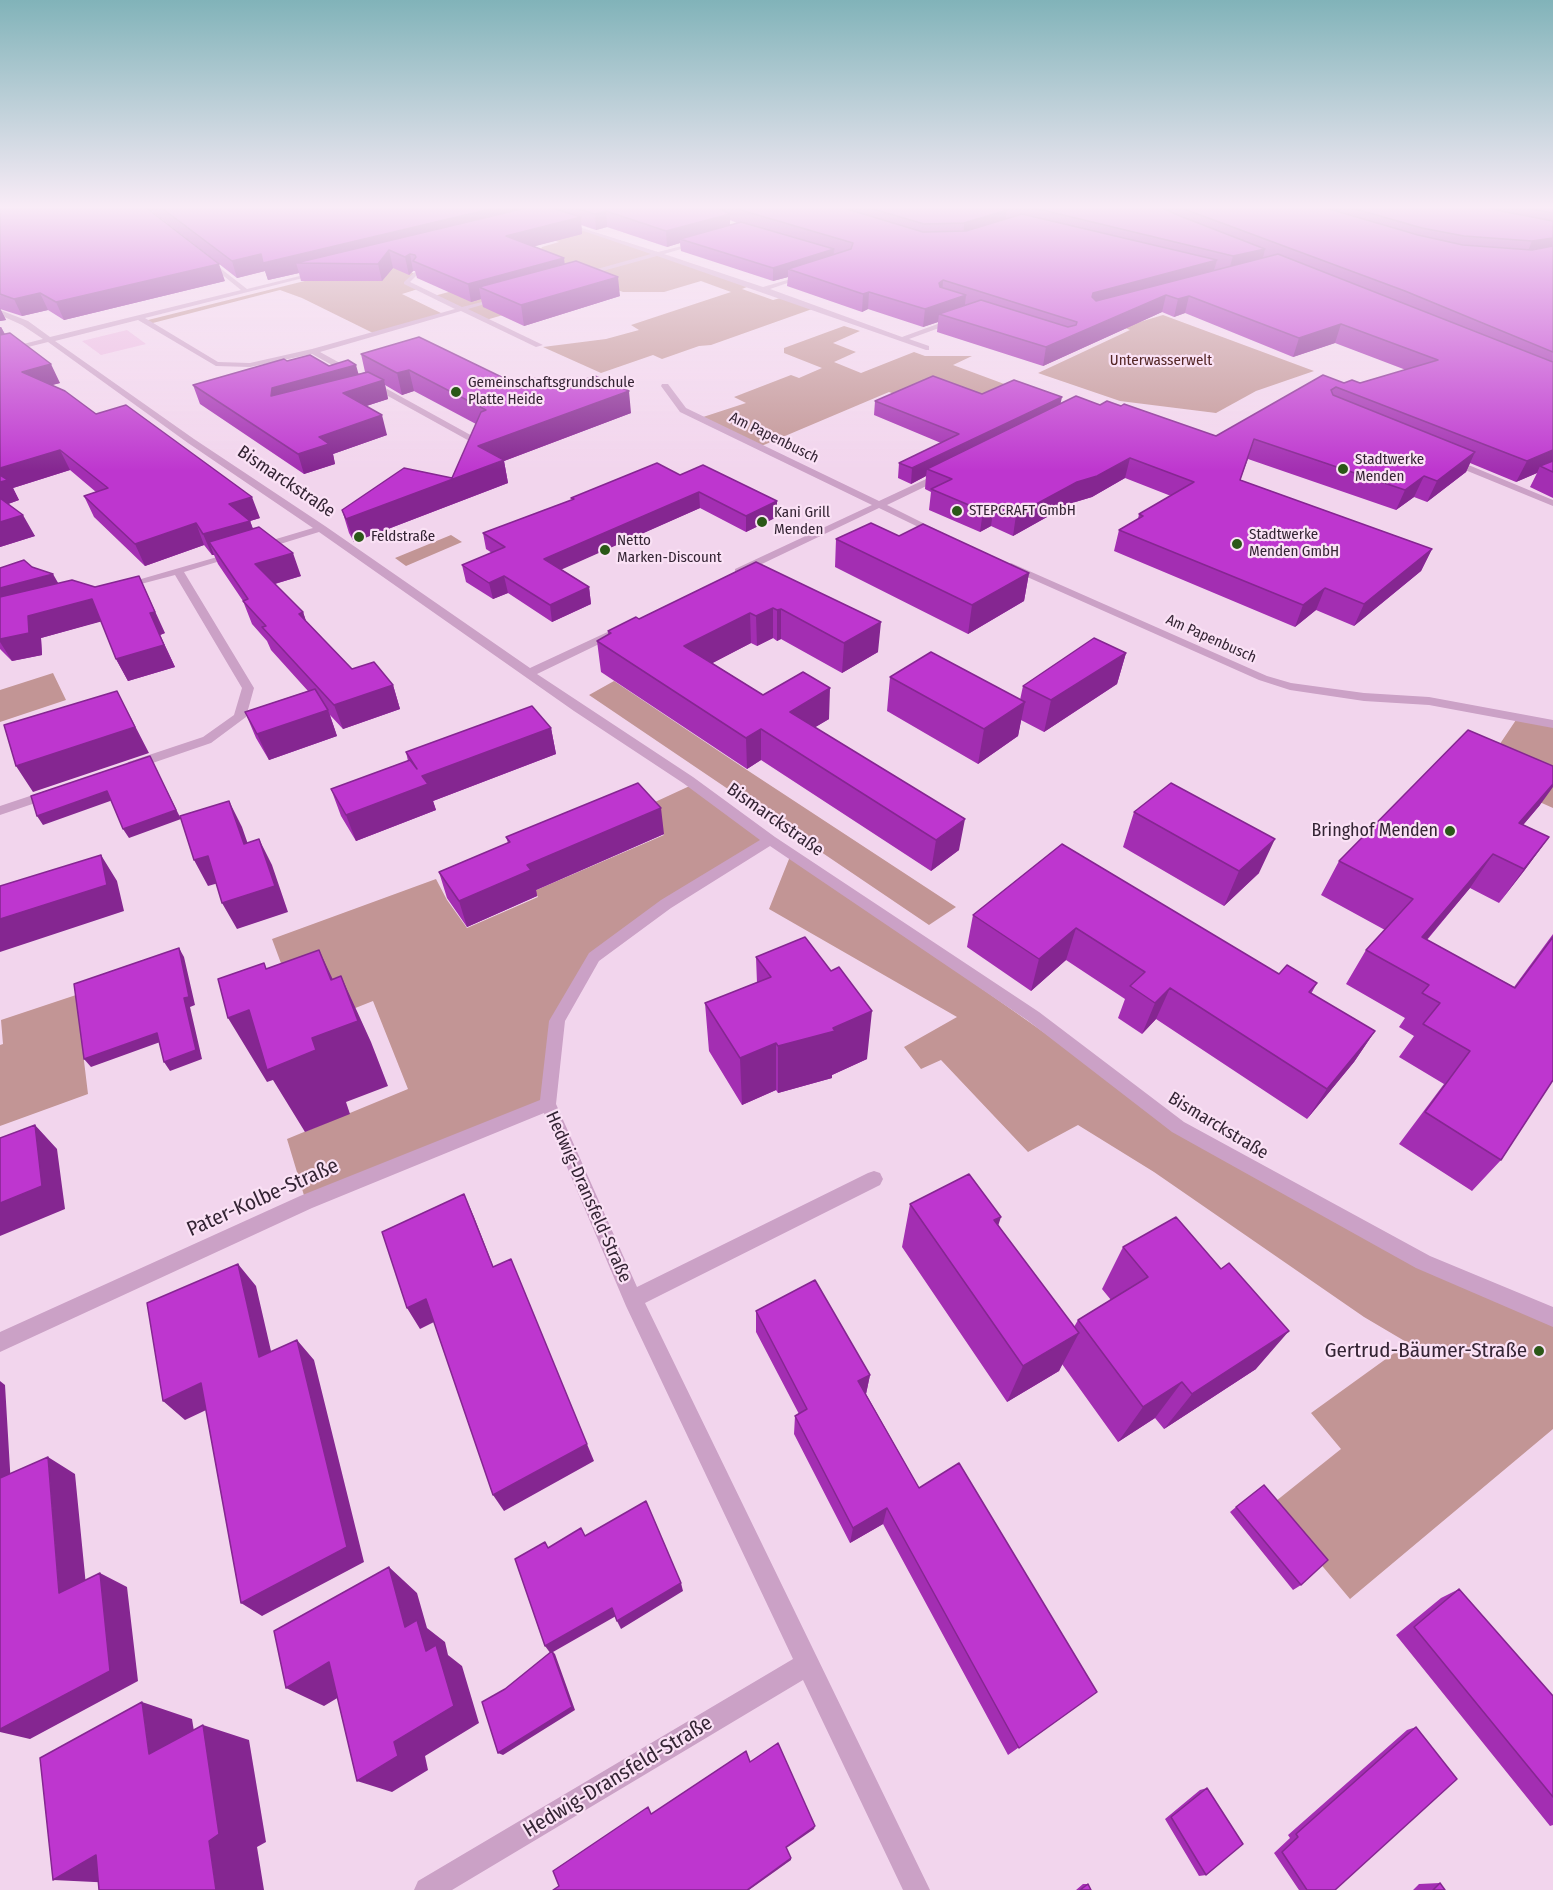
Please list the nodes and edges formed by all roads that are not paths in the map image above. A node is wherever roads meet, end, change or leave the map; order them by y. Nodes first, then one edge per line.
1 (238, 294) edge
2 (430, 294) edge
3 (778, 294) edge
4 (507, 296) edge
5 (462, 309) junction
6 (0, 312) edge
7 (967, 316) edge
8 (139, 318) junction
9 (903, 339) junction
10 (49, 340) junction
11 (539, 345) dead end
12 (926, 348) dead end
13 (313, 351) junction
14 (0, 352) edge
15 (373, 385) junction
16 (665, 386) dead end
17 (361, 388) edge
18 (473, 440) edge
19 (1439, 456) edge
20 (954, 469) edge
21 (1553, 503) edge
22 (878, 506) junction
23 (322, 528) junction
24 (954, 540) edge
25 (996, 559) edge
26 (178, 571) junction
27 (728, 577) edge
28 (110, 589) edge
29 (626, 627) edge
30 (528, 673) junction
31 (1553, 724) edge
32 (120, 770) edge
33 (65, 788) edge
34 (0, 811) edge
35 (770, 840) junction
36 (548, 1104) junction
37 (874, 1179) dead end
38 (633, 1299) junction
39 (1553, 1317) edge
40 (0, 1342) edge
41 (809, 1663) junction
42 (427, 1890) edge
43 (917, 1890) edge

1 - 8 street
2 - 5 street
3 - 9 street
4 - 5 street
5 - 11 street
5 - 13 street
6 - 10 street, Bismarckstraße
7 - 9 street
8 - 10 street
8 - 13 street
9 - 12 street
10 - 14 street
10 - 23 street, Bismarckstraße
13 - 15 street
15 - 17 street
15 - 18 street
16 - 22 street, Am Papenbusch
19 - 21 street
20 - 22 street
22 - 24 street, Am Papenbusch
22 - 27 street
23 - 26 street
23 - 30 street, Bismarckstraße
25 - 31 street, Am Papenbusch
26 - 28 street
26 - 32 street
29 - 30 street
30 - 35 street, Bismarckstraße
33 - 34 street
35 - 36 street, Hedwig-Dransfeld-Straße
35 - 39 street, Bismarckstraße
36 - 38 street, Hedwig-Dransfeld-Straße
36 - 40 street, Pater-Kolbe-Straße
37 - 38 street, Hedwig-Dransfeld-Straße
38 - 41 street, Hedwig-Dransfeld-Straße
41 - 42 street, Hedwig-Dransfeld-Straße
41 - 43 street, Hedwig-Dransfeld-Straße

